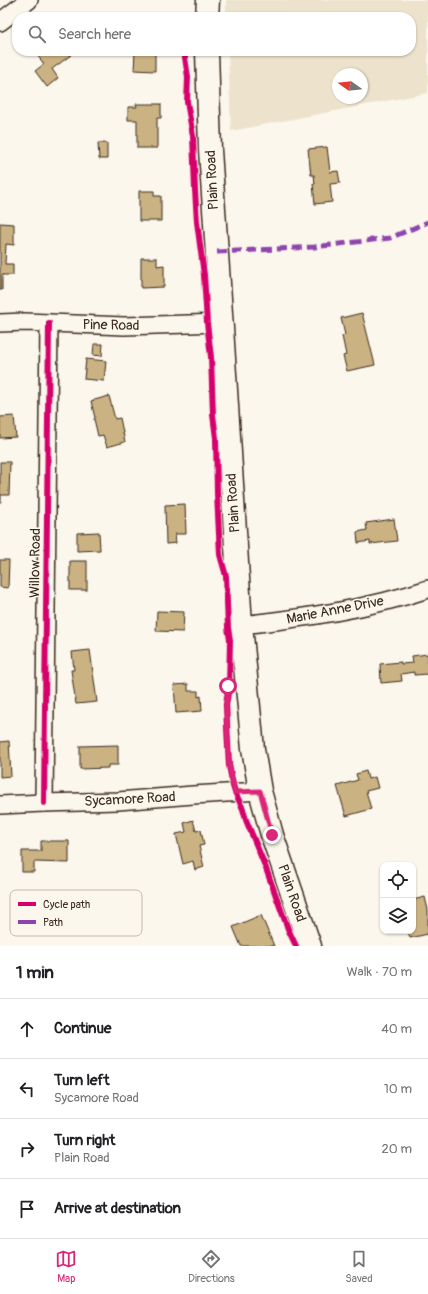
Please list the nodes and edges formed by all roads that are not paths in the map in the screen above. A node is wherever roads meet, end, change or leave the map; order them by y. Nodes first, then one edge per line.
1 (29, 0) edge
2 (208, 0) edge
3 (13, 12) edge
4 (207, 12) edge
5 (12, 13) edge
6 (0, 22) edge
7 (207, 56) edge
8 (0, 323) edge
9 (49, 323) junction
10 (221, 323) junction
11 (428, 589) edge
12 (241, 625) junction
13 (260, 791) junction
14 (44, 802) junction
15 (0, 805) edge
16 (310, 946) edge

1 - 3 street
2 - 4 main road
5 - 6 street
7 - 10 main road, Plain Road
8 - 9 street, Pine Road
9 - 10 street, Pine Road
9 - 14 street, Willow Road
10 - 12 main road, Plain Road
11 - 12 street, Marie Anne Drive
12 - 13 main road, Plain Road
13 - 14 street, Sycamore Road
13 - 16 main road, Plain Road
14 - 15 street, Sycamore Road

